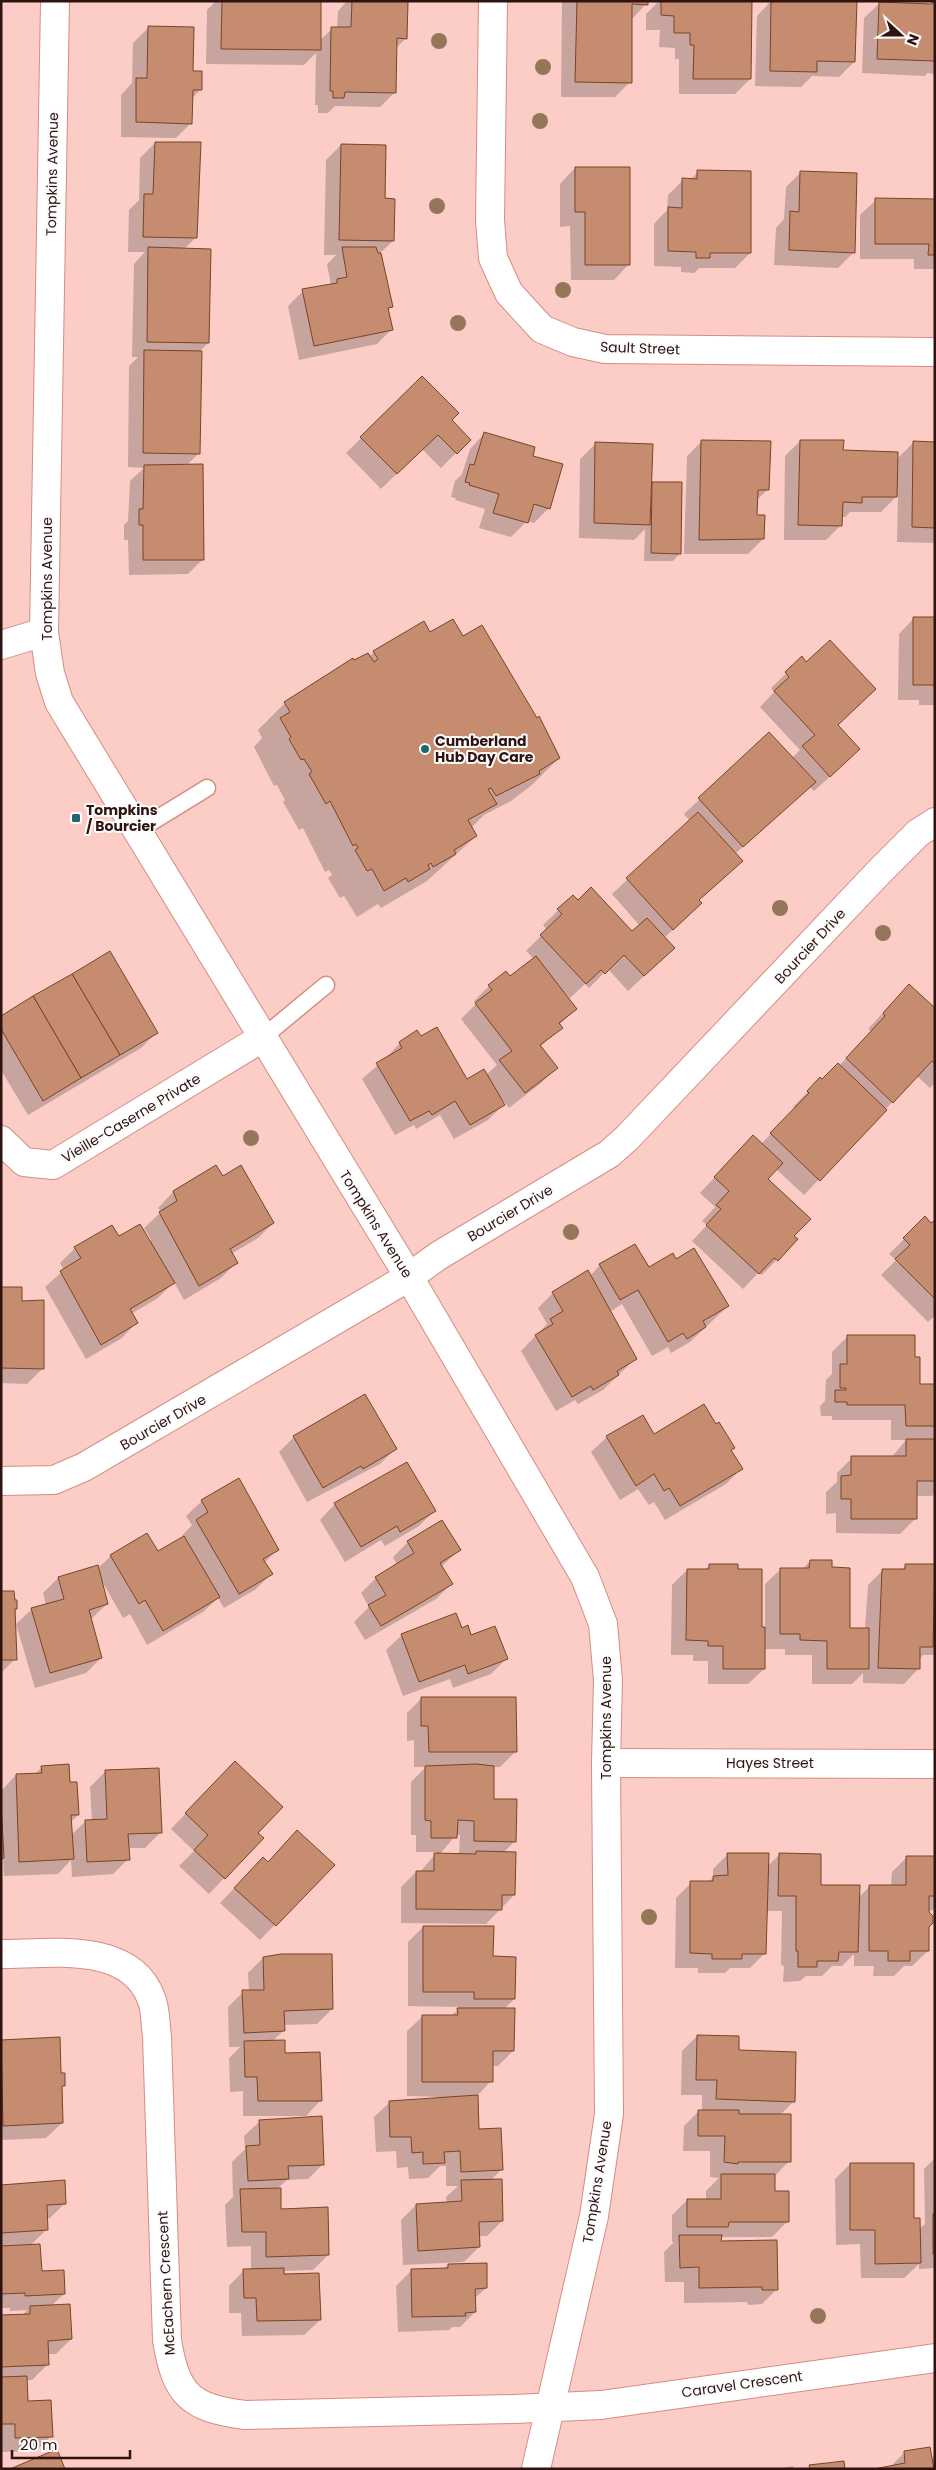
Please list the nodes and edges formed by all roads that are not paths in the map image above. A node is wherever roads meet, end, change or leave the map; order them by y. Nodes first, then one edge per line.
1 (54, 1) edge
2 (492, 1) edge
3 (935, 352) edge
4 (44, 632) junction
5 (1, 645) edge
6 (207, 788) dead end
7 (935, 822) edge
8 (137, 832) junction
9 (326, 985) dead end
10 (262, 1038) junction
11 (1, 1140) edge
12 (409, 1277) junction
13 (1, 1481) edge
14 (606, 1763) junction
15 (935, 1764) edge
16 (1, 1954) edge
17 (935, 2358) edge
18 (549, 2408) junction
19 (536, 2469) edge

1 - 4 street, Tompkins Avenue
2 - 3 street, Sault Street
4 - 5 street
4 - 8 street, Tompkins Avenue
6 - 8 lane
7 - 12 street, Bourcier Drive
8 - 10 street, Tompkins Avenue
9 - 10 lane
10 - 11 street, Vieille-Caserne Private
10 - 12 street, Tompkins Avenue
12 - 13 street, Bourcier Drive
12 - 14 street, Tompkins Avenue
14 - 15 street, Hayes Street
14 - 18 street, Tompkins Avenue
16 - 18 street, McEachern Crescent
17 - 18 street, Caravel Crescent
18 - 19 street, Tompkins Avenue

